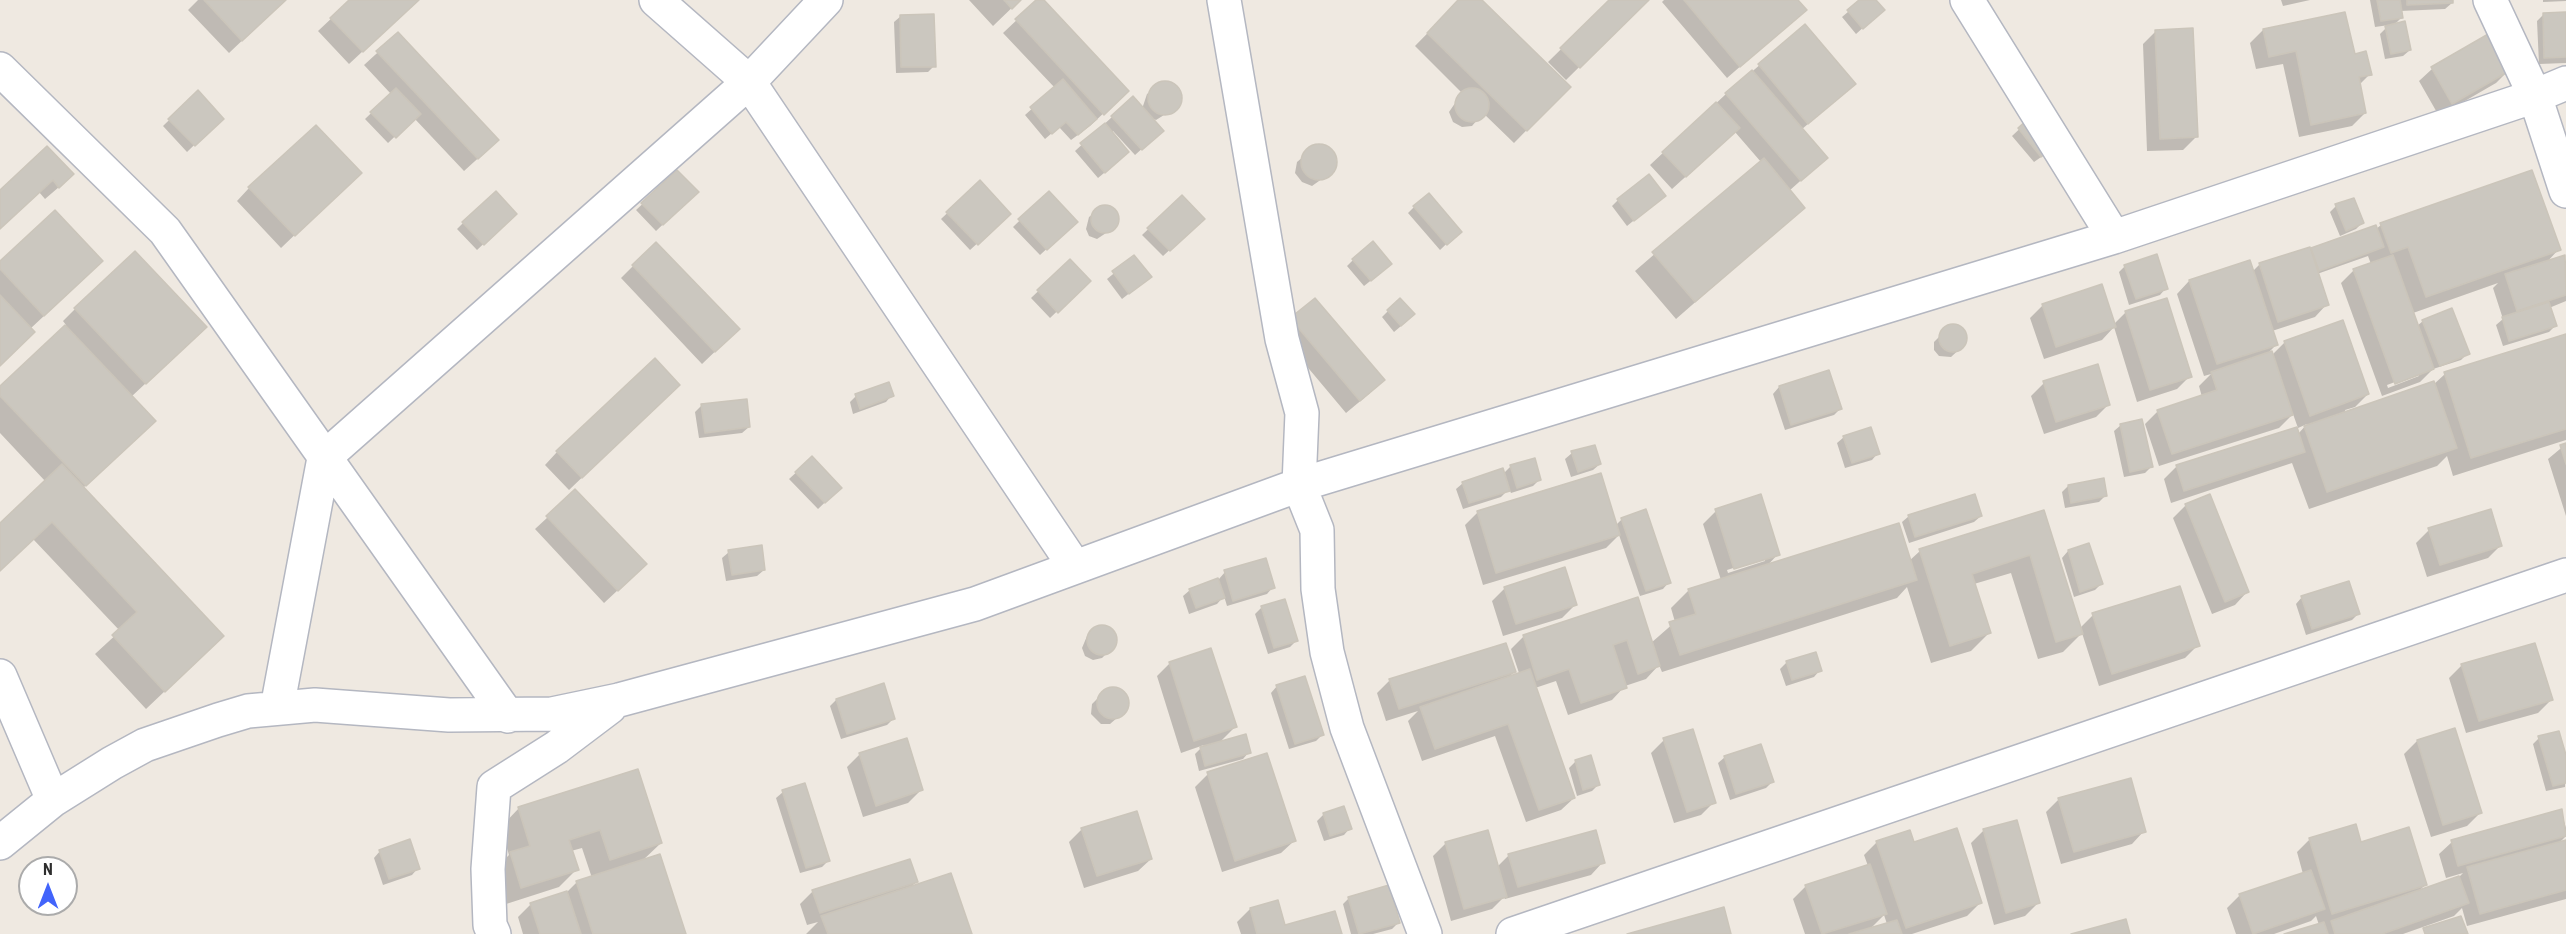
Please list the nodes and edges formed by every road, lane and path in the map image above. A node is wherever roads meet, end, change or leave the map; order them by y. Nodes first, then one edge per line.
1 (656, 0) edge
2 (826, 0) edge
3 (1224, 0) edge
4 (1967, 0) edge
5 (2490, 0) edge
6 (0, 69) edge
7 (749, 82) junction
8 (2566, 83) edge
9 (2535, 96) junction
10 (2566, 191) edge
11 (2114, 237) junction
12 (324, 458) junction
13 (1299, 485) junction
14 (1076, 567) junction
15 (2566, 575) edge
16 (0, 676) edge
17 (619, 700) junction
18 (277, 708) junction
19 (508, 716) junction
20 (53, 800) junction
21 (0, 843) edge
22 (494, 934) edge
23 (1425, 934) edge
24 (1513, 934) edge

1 - 7 street
2 - 7 street
3 - 13 street
4 - 11 street
5 - 9 street
6 - 12 street
7 - 12 street
7 - 14 street
8 - 9 street
9 - 10 street
9 - 11 street
11 - 13 street
12 - 18 street
12 - 19 street
13 - 14 street
13 - 23 street
14 - 17 street
15 - 24 street
16 - 20 street
17 - 19 street
17 - 22 street
18 - 19 street
18 - 20 street
20 - 21 street

